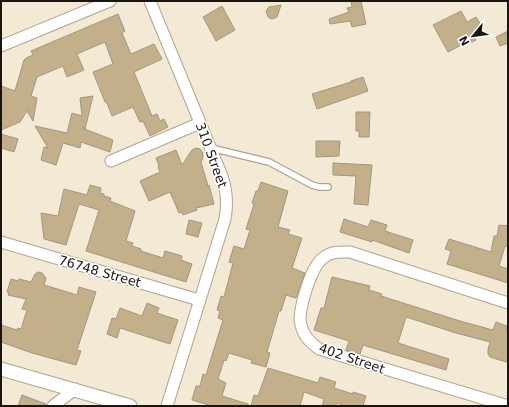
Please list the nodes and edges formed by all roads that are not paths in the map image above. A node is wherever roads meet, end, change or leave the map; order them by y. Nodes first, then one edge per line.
1 (110, 1) edge
2 (150, 1) edge
3 (1, 46) edge
4 (200, 123) junction
5 (210, 148) junction
6 (111, 161) dead end
7 (328, 187) dead end
8 (1, 242) edge
9 (199, 300) junction
10 (508, 303) edge
11 (1, 369) edge
12 (75, 389) junction
13 (53, 406) edge
14 (130, 406) edge
15 (168, 406) edge
16 (508, 406) edge

1 - 3 street
2 - 4 street, 310 Street
4 - 5 street, 310 Street
4 - 6 street
5 - 7 lane
5 - 9 street, 310 Street
8 - 9 street, 76748 Street
9 - 15 street, 310 Street
10 - 16 street, 402 Street
11 - 12 street
12 - 13 street
12 - 14 street

